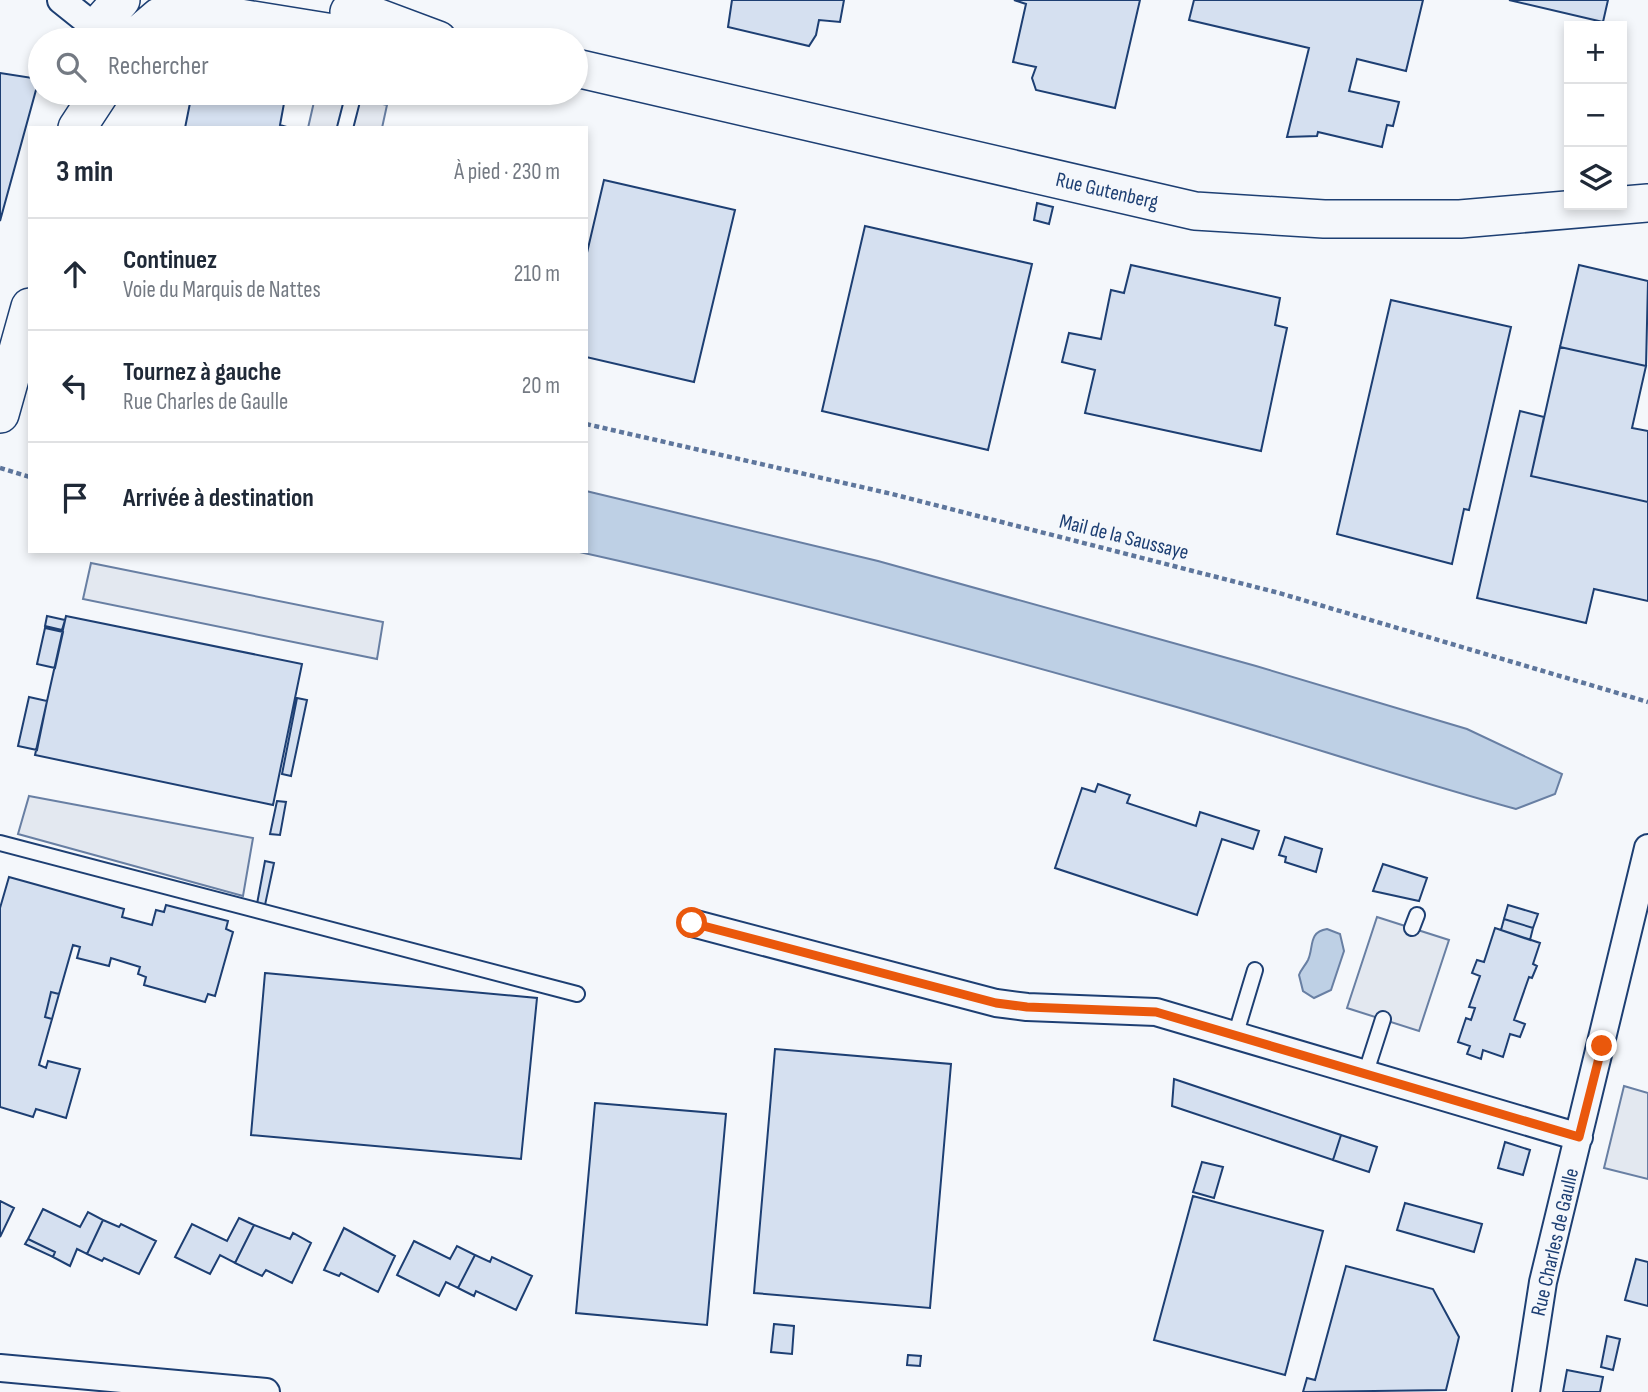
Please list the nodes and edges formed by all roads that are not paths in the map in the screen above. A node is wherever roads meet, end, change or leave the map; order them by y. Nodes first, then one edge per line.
1 (61, 0) edge
2 (278, 0) edge
3 (120, 24) edge
4 (327, 28) edge
5 (354, 28) edge
6 (588, 71) edge
7 (77, 105) edge
8 (92, 105) edge
9 (351, 105) edge
10 (76, 126) edge
11 (77, 126) edge
12 (346, 126) edge
13 (1648, 203) edge
14 (28, 314) edge
15 (0, 414) edge
16 (0, 843) edge
17 (1648, 849) edge
18 (692, 923) dead end
19 (1255, 970) dead end
20 (577, 994) dead end
21 (1383, 1019) dead end
22 (1236, 1033) junction
23 (1366, 1072) junction
24 (1579, 1137) junction
25 (0, 1368) edge
26 (266, 1392) edge
27 (1526, 1392) edge

1 - 3 street
2 - 5 street
3 - 4 street
6 - 13 street, Rue Gutenberg
7 - 10 street
8 - 11 street
9 - 12 lane
14 - 15 street
16 - 20 lane
17 - 24 street, Rue Charles de Gaulle
18 - 22 street
19 - 22 lane
21 - 23 lane
22 - 23 street
23 - 24 street
24 - 27 street, Rue Charles de Gaulle
25 - 26 street

